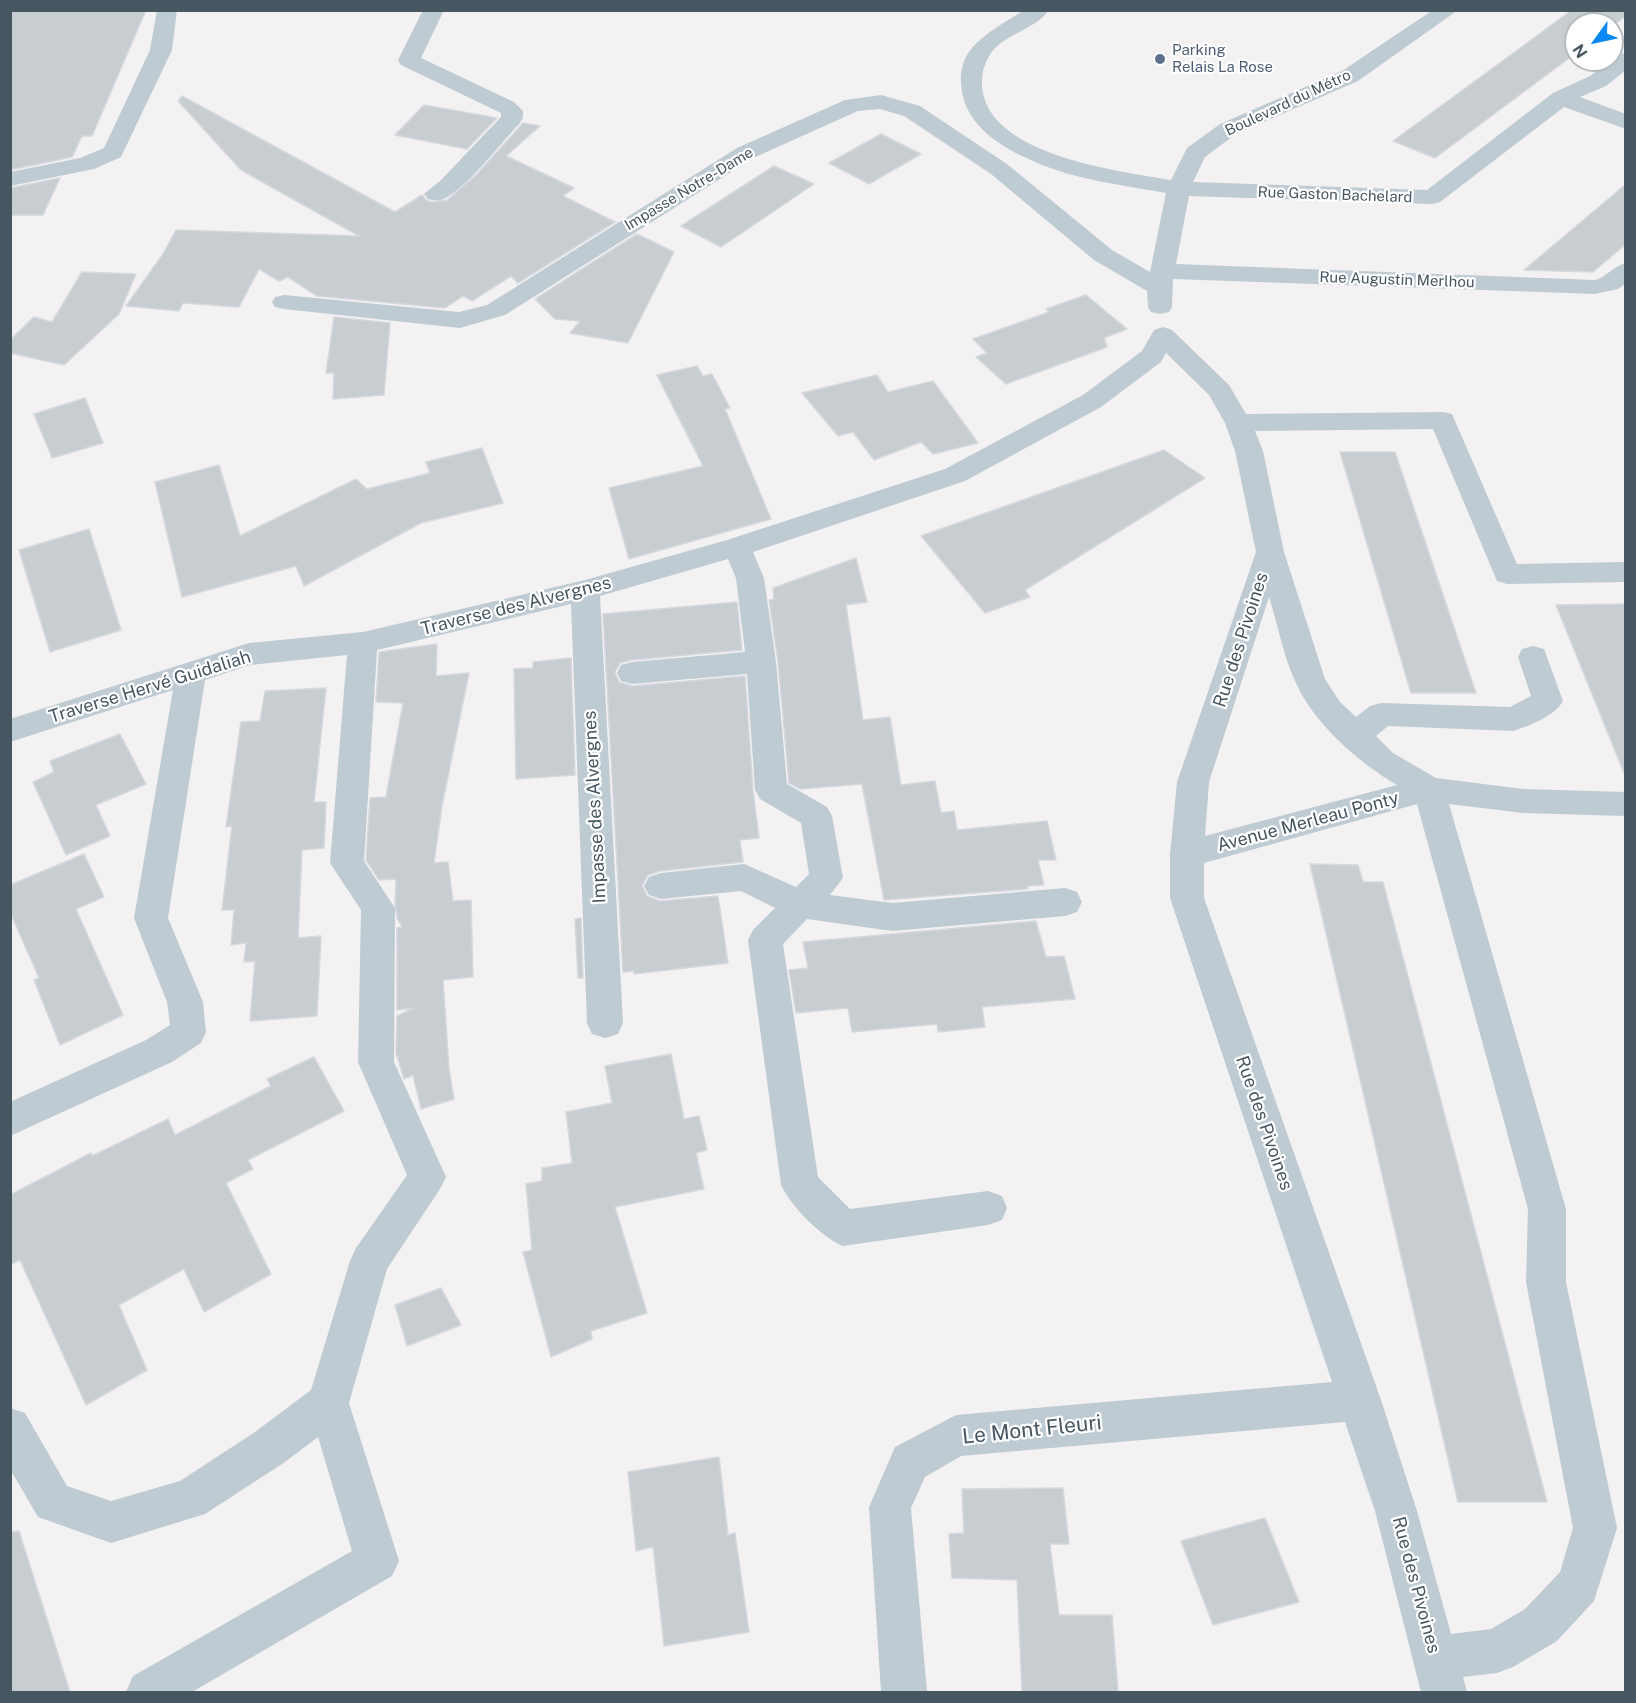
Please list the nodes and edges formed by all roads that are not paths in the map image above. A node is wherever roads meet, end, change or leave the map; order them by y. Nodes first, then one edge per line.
1 (167, 10) edge
2 (434, 10) edge
3 (1039, 10) edge
4 (1448, 10) edge
5 (1626, 59) edge
6 (1561, 98) junction
7 (1626, 122) edge
8 (10, 179) edge
9 (1179, 188) junction
10 (436, 194) dead end
11 (1626, 270) edge
12 (1160, 280) junction
13 (284, 302) dead end
14 (1163, 335) junction
15 (1238, 423) junction
16 (737, 547) junction
17 (1270, 552) junction
18 (1626, 572) edge
19 (585, 590) junction
20 (363, 643) junction
21 (1533, 657) dead end
22 (760, 662) junction
23 (190, 673) junction
24 (632, 673) dead end
25 (10, 731) edge
26 (1355, 736) junction
27 (1429, 789) junction
28 (1626, 804) edge
29 (1187, 854) junction
30 (661, 886) dead end
31 (1065, 902) dead end
32 (801, 905) junction
33 (605, 1023) dead end
34 (10, 1120) edge
35 (988, 1208) dead end
36 (1359, 1400) junction
37 (328, 1403) junction
38 (10, 1428) edge
39 (1439, 1675) edge
40 (149, 1692) edge
41 (904, 1692) edge

1 - 8 street
2 - 10 street
3 - 9 street, Rue Gaston Bachelard
4 - 9 street, Boulevard du Métro
5 - 6 street, Rue Gaston Bachelard
6 - 7 street
6 - 9 street, Rue Gaston Bachelard
9 - 12 street, Boulevard du Métro
11 - 12 street, Rue Augustin Merlhou
12 - 13 street, Impasse Notre-Dame
12 - 14 street, Boulevard du Métro
14 - 15 street, Avenue Merleau Ponty
14 - 16 street, Traverse des Alvergnes
15 - 17 street, Avenue Merleau Ponty
15 - 18 street
16 - 19 street, Traverse des Alvergnes
16 - 22 street
17 - 26 street, Avenue Merleau Ponty
17 - 29 street, Rue des Pivoines
19 - 20 street, Traverse des Alvergnes
19 - 33 street, Impasse des Alvergnes
20 - 23 street, Traverse Hervé Guidaliah
20 - 37 street
21 - 26 street
22 - 24 street
22 - 32 street
23 - 25 street, Traverse Hervé Guidaliah
23 - 34 street
26 - 27 street, Avenue Merleau Ponty
27 - 28 street, Avenue Merleau Ponty
27 - 29 street, Avenue Merleau Ponty
27 - 39 street
29 - 36 street, Rue des Pivoines
30 - 32 street
31 - 32 street
32 - 35 street
36 - 39 street, Rue des Pivoines
36 - 41 street, Le Mont Fleuri
37 - 38 street
37 - 40 street

